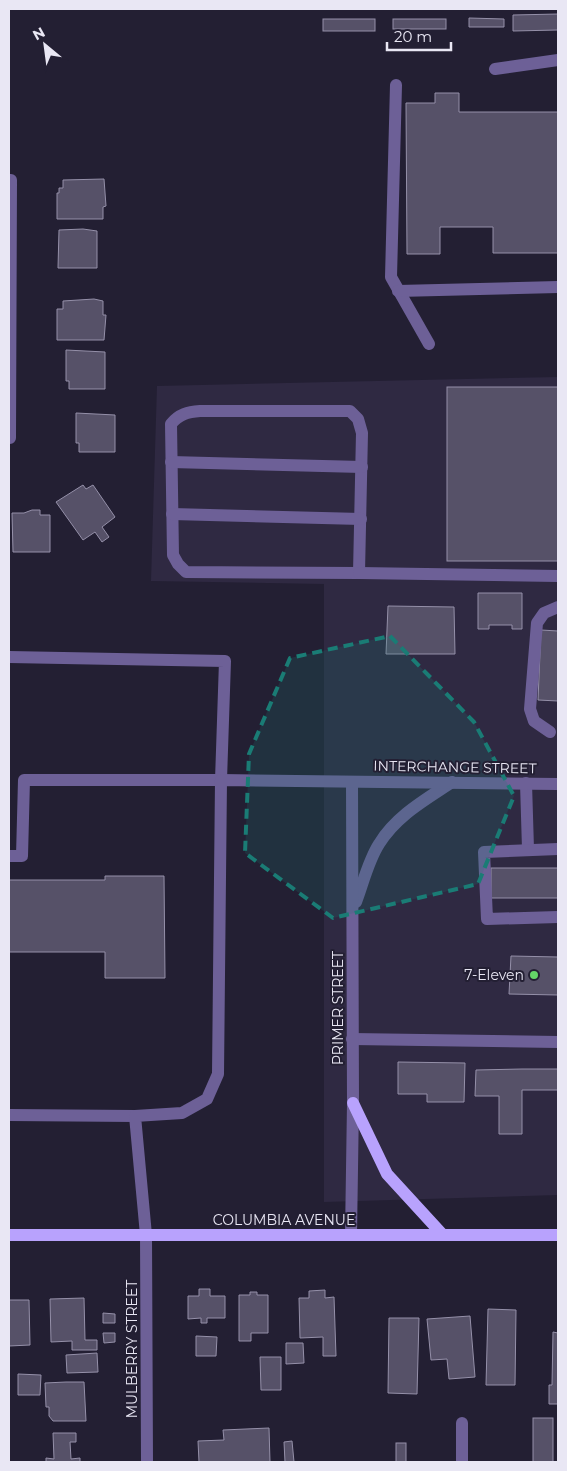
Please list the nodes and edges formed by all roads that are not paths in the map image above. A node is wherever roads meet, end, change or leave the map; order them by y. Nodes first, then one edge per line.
1 (558, 60) edge
2 (495, 68) dead end
3 (396, 85) dead end
4 (10, 180) edge
5 (558, 287) edge
6 (398, 291) junction
7 (429, 344) dead end
8 (10, 438) dead end
9 (172, 462) junction
10 (362, 467) junction
11 (172, 514) junction
12 (360, 519) junction
13 (359, 574) junction
14 (558, 576) edge
15 (558, 607) edge
16 (9, 657) edge
17 (550, 732) dead end
18 (221, 780) junction
19 (352, 782) junction
20 (452, 782) junction
21 (526, 783) junction
22 (558, 784) edge
23 (528, 849) junction
24 (558, 849) edge
25 (9, 856) edge
26 (353, 912) junction
27 (558, 916) edge
28 (352, 1038) junction
29 (558, 1042) edge
30 (353, 1103) junction
31 (9, 1114) edge
32 (134, 1116) junction
33 (442, 1234) junction
34 (9, 1235) edge
35 (146, 1235) junction
36 (351, 1235) junction
37 (558, 1235) edge
38 (462, 1423) dead end
39 (147, 1462) edge
40 (462, 1462) edge

1 - 2 street
3 - 6 street
4 - 8 street
5 - 6 street
6 - 7 street
9 - 10 street
9 - 10 street
9 - 11 street
10 - 12 street
11 - 12 street
11 - 13 street
12 - 13 street
13 - 14 street
15 - 17 street
16 - 18 street
18 - 19 street, INTERCHANGE STREET
18 - 25 street, INTERCHANGE STREET
18 - 32 street
19 - 20 street, INTERCHANGE STREET
19 - 26 street, PRIMER STREET
20 - 21 street, INTERCHANGE STREET
20 - 26 street
21 - 22 street, INTERCHANGE STREET
21 - 23 street
23 - 24 street
23 - 27 street
26 - 28 street, PRIMER STREET
28 - 29 street
28 - 30 street, PRIMER STREET
30 - 33 main road
30 - 36 street, PRIMER STREET
31 - 32 street
32 - 35 street, MULBERRY STREET
33 - 36 main road, COLUMBIA AVENUE
33 - 37 main road, COLUMBIA AVENUE
34 - 35 main road, COLUMBIA AVENUE
35 - 36 main road, COLUMBIA AVENUE
35 - 39 street, MULBERRY STREET
38 - 40 street

